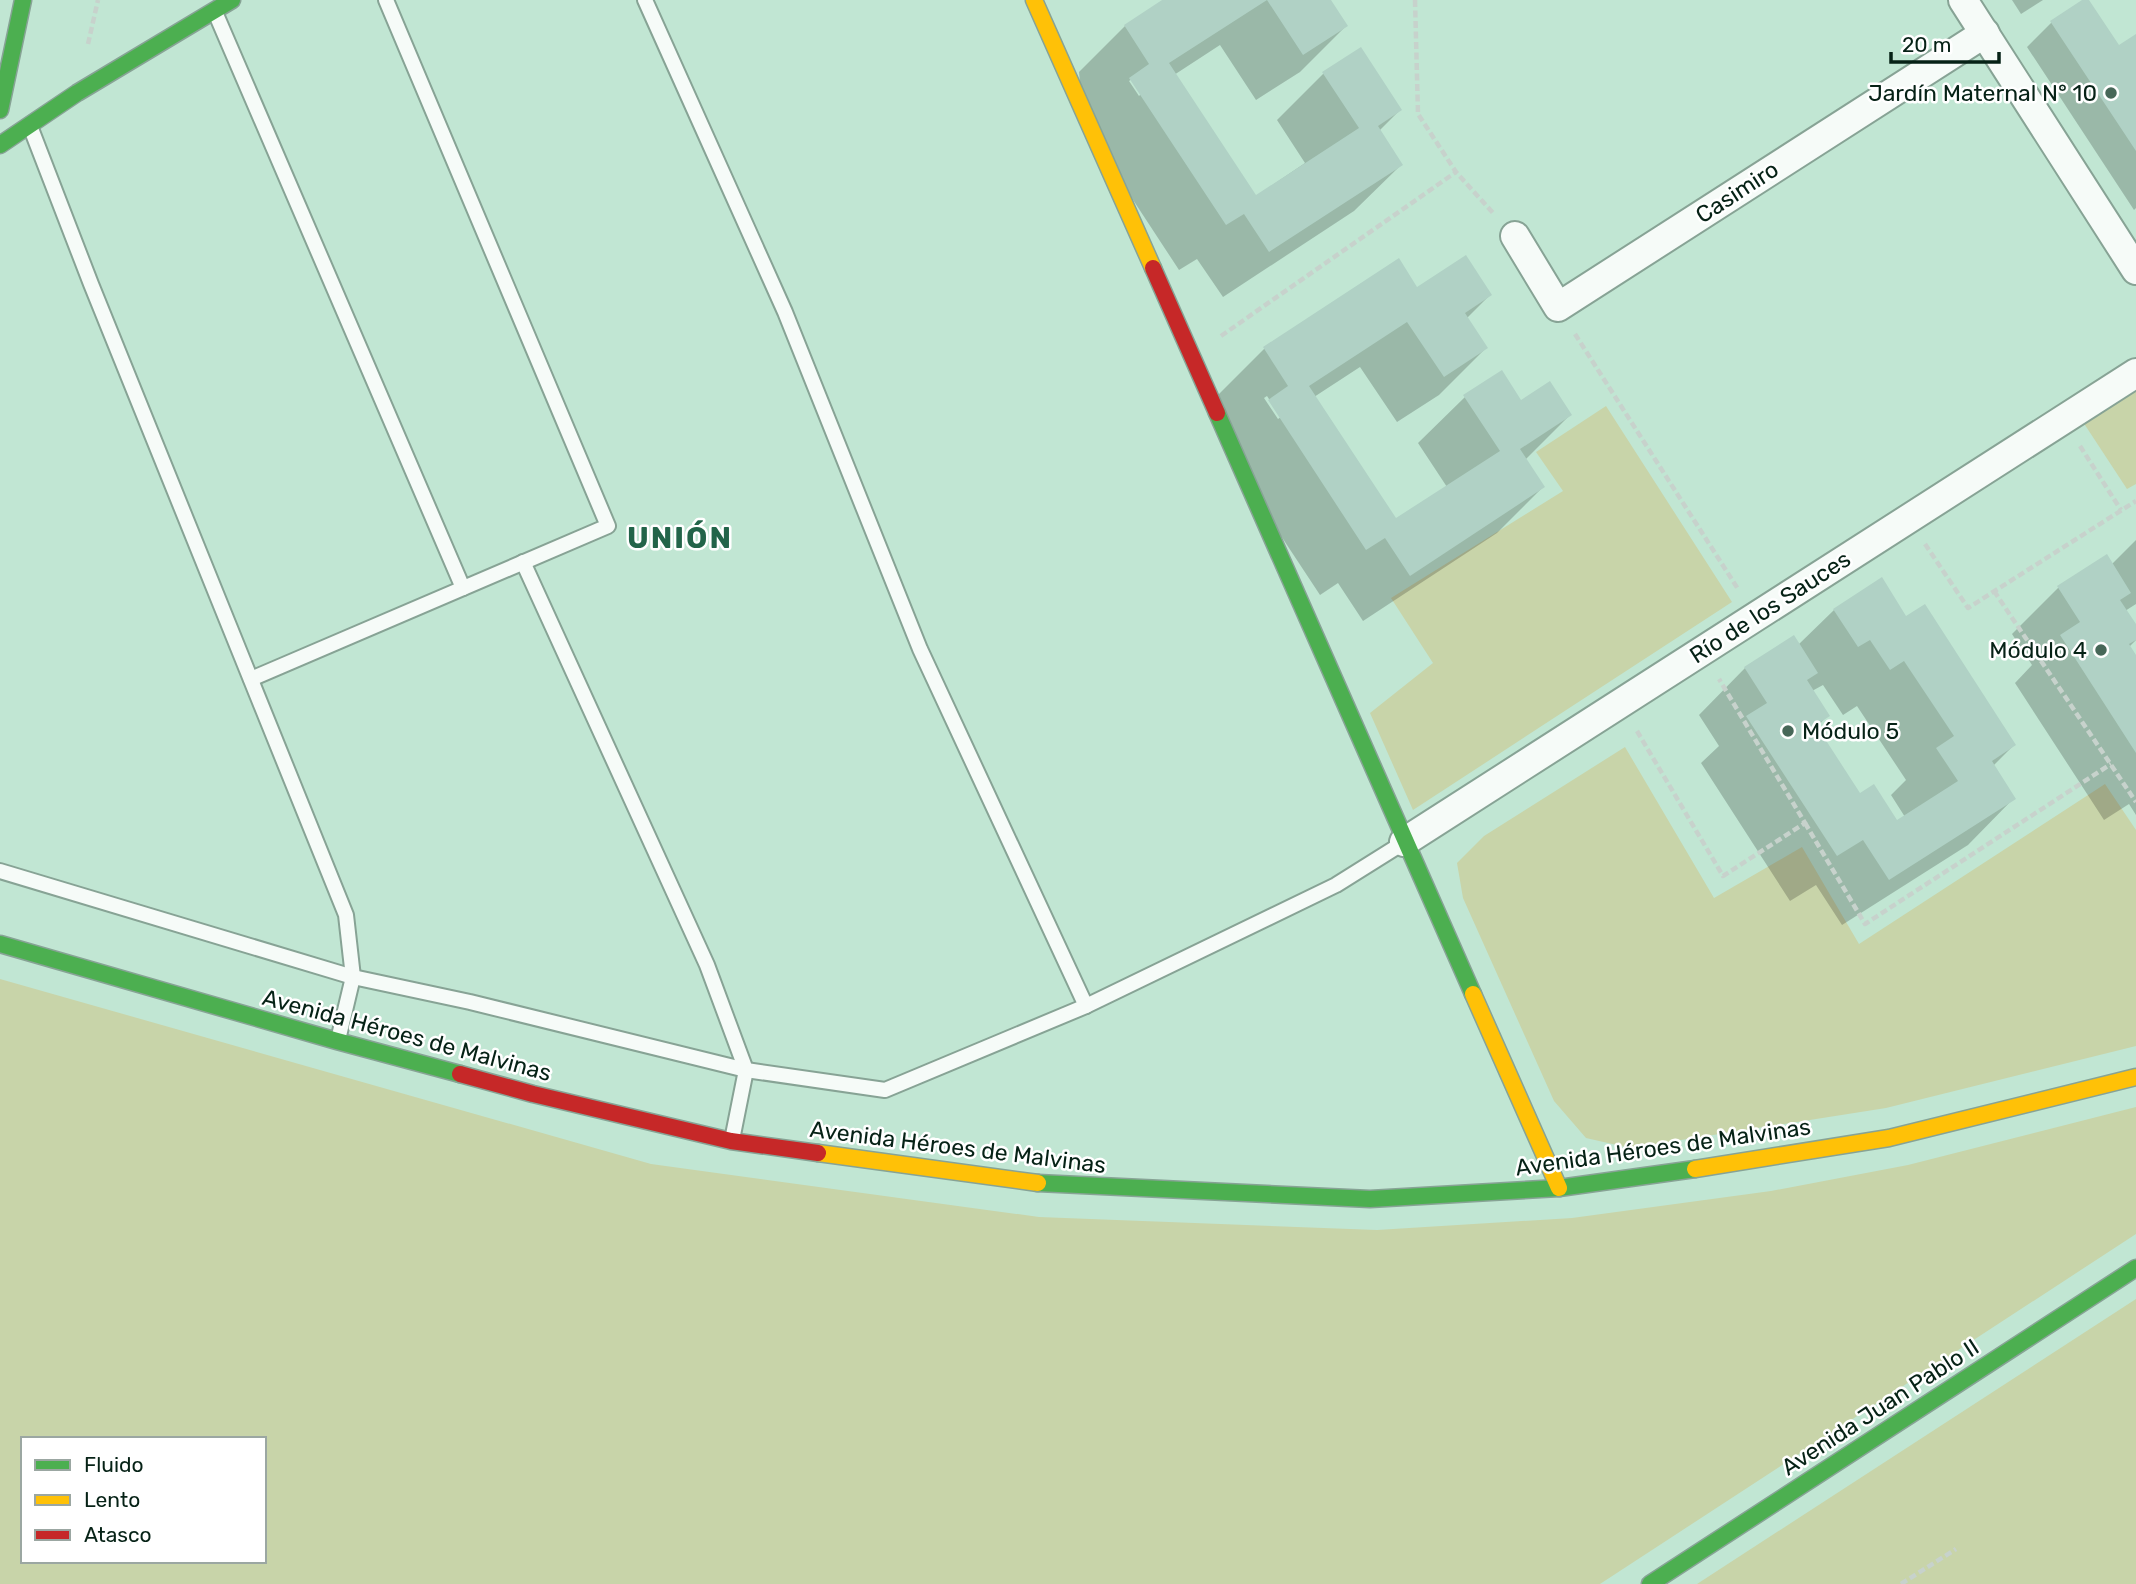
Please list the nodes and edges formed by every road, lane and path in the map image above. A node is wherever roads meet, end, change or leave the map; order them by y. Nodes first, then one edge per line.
1 (23, 0) edge
2 (232, 0) edge
3 (386, 0) edge
4 (645, 0) edge
5 (1034, 0) edge
6 (1415, 0) edge
7 (1963, 0) edge
8 (215, 10) junction
9 (1985, 33) junction
10 (0, 110) edge
11 (30, 126) junction
12 (0, 145) edge
13 (1456, 172) junction
14 (1515, 236) joint
15 (2136, 270) edge
16 (1558, 307) junction
17 (1191, 357) junction
18 (2136, 373) edge
19 (2063, 419) junction
20 (2136, 501) edge
21 (2121, 510) junction
22 (1908, 519) junction
23 (523, 562) junction
24 (463, 588) junction
25 (1994, 591) junction
26 (1756, 617) junction
27 (1702, 651) junction
28 (250, 678) junction
29 (1620, 703) junction
30 (2111, 764) junction
31 (2136, 802) edge
32 (1805, 823) junction
33 (1404, 842) junction
34 (0, 871) edge
35 (0, 944) edge
36 (353, 977) junction
37 (1086, 1006) junction
38 (337, 1041) junction
39 (746, 1070) junction
40 (2136, 1077) edge
41 (731, 1141) junction
42 (1559, 1188) junction
43 (2136, 1268) edge
44 (1956, 1549) dead end
45 (1650, 1584) edge
46 (1900, 1584) edge

1 - 10 main road
2 - 8 main road
3 - 23 lane
4 - 37 lane
5 - 17 main road
6 - 13 path
7 - 9 street
8 - 11 main road
8 - 24 lane
9 - 15 street
9 - 16 street, Casimiro
11 - 12 main road
11 - 28 lane
13 - 14 path
13 - 17 path
14 - 16 street
16 - 26 path
17 - 33 main road
18 - 19 street, Río de los Sauces
19 - 21 path
19 - 22 street, Río de los Sauces
20 - 21 path
21 - 25 path
22 - 25 path
22 - 26 street, Río de los Sauces
23 - 24 lane
23 - 39 lane
24 - 28 lane
25 - 30 path
26 - 27 street, Río de los Sauces
27 - 29 street, Río de los Sauces
27 - 32 path
28 - 36 lane
29 - 32 path
29 - 33 street, Río de los Sauces
30 - 31 path
30 - 32 path
33 - 37 lane
33 - 42 main road
34 - 36 lane
35 - 38 main road, Avenida Héroes de Malvinas
36 - 38 lane
36 - 39 lane
37 - 39 lane
38 - 41 main road, Avenida Héroes de Malvinas
39 - 41 lane
40 - 42 main road, Avenida Héroes de Malvinas
41 - 42 main road, Avenida Héroes de Malvinas
43 - 45 main road, Avenida Juan Pablo II
44 - 46 path

